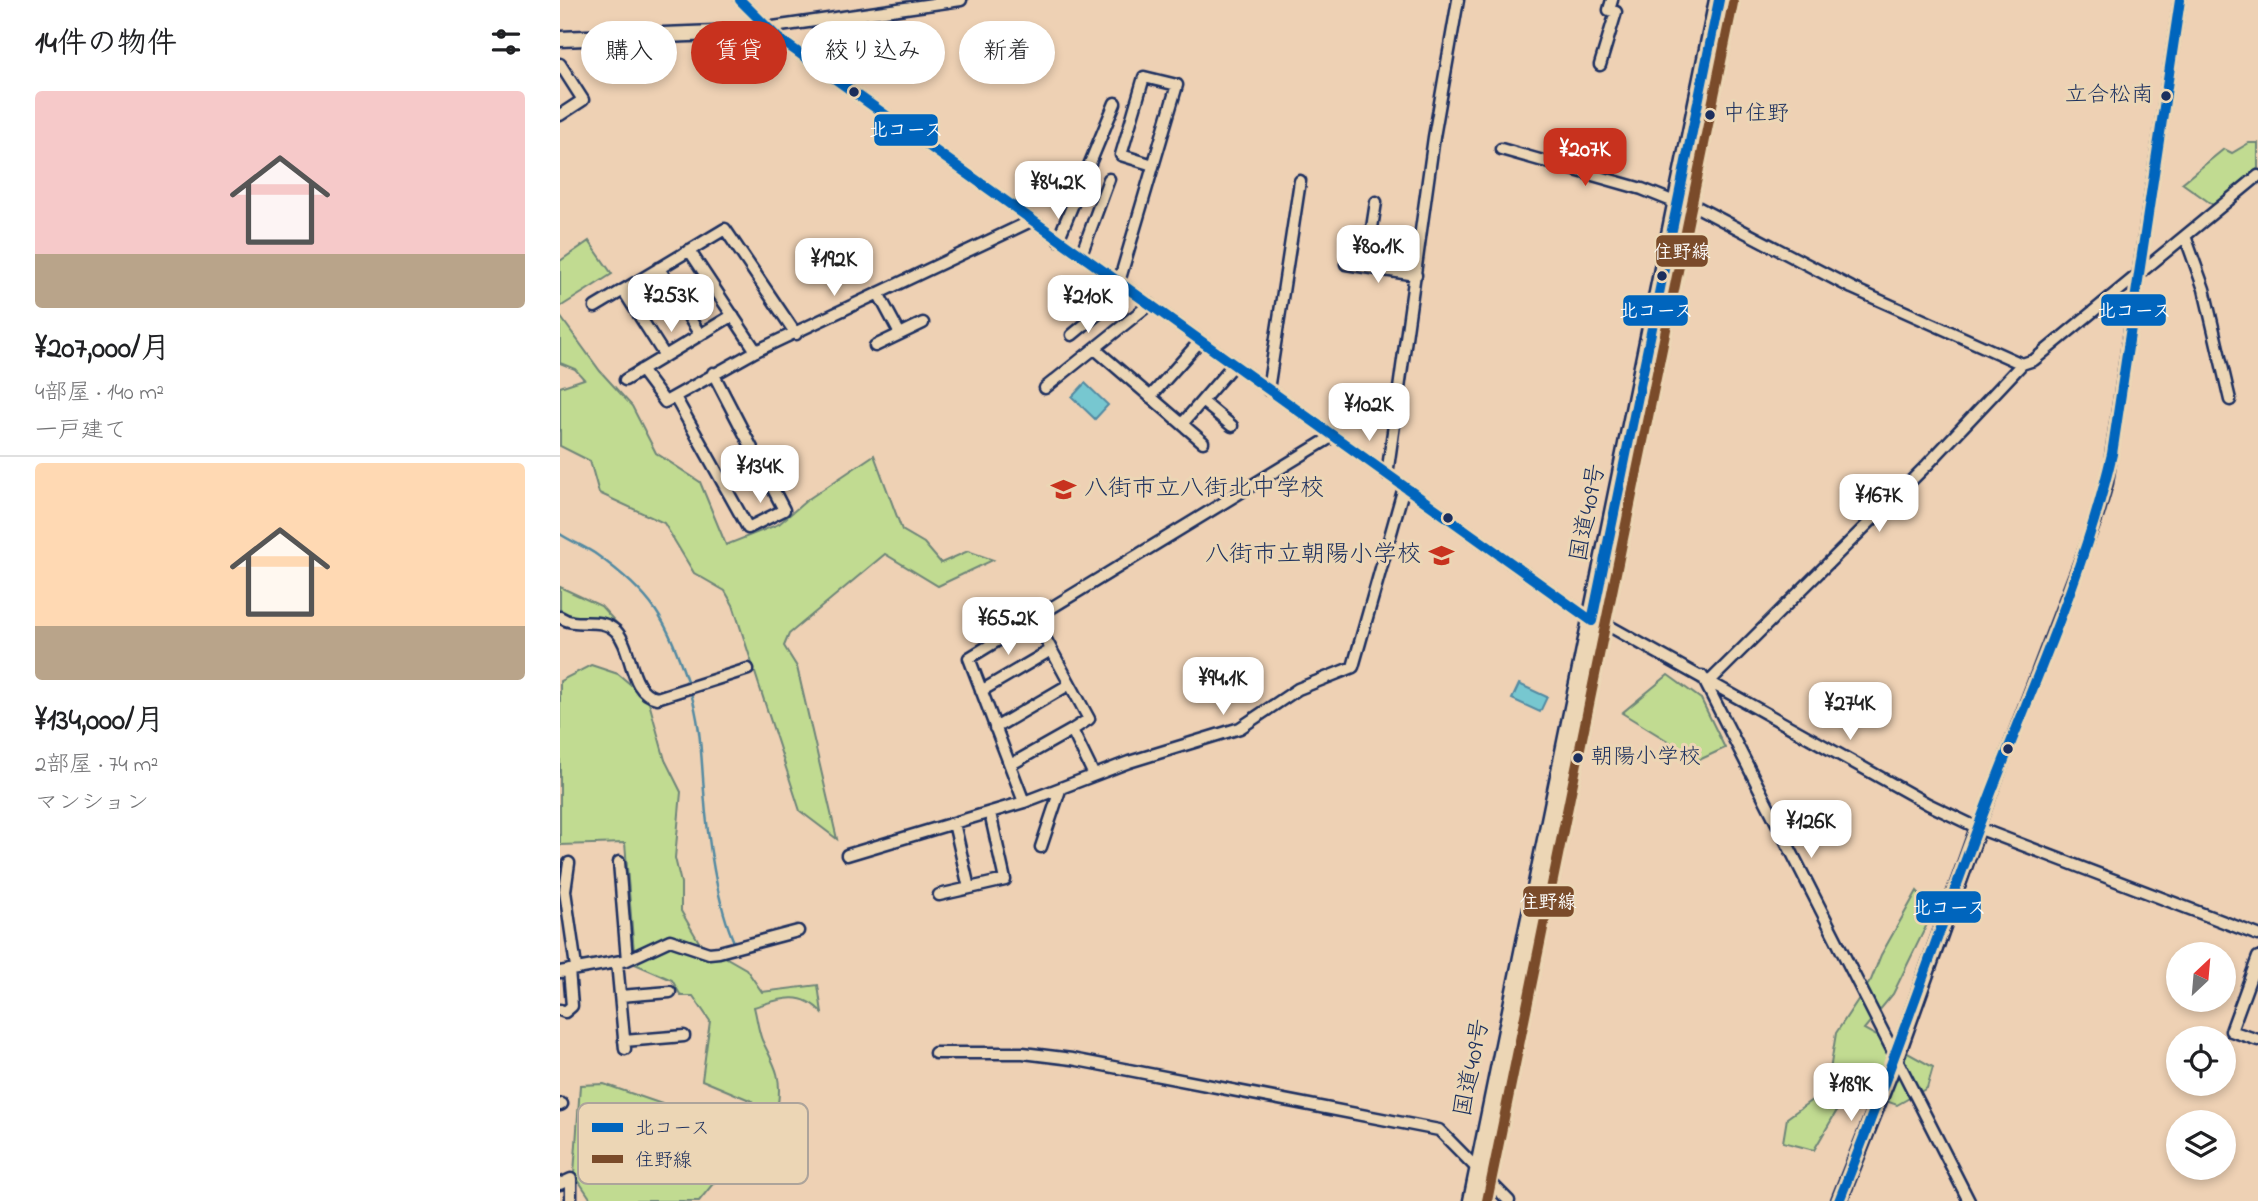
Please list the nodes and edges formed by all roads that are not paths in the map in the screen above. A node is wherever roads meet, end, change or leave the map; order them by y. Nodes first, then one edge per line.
1 (740, 0) edge
2 (961, 0) edge
3 (1458, 0) edge
4 (1612, 0) edge
5 (1719, 0) edge
6 (2180, 0) edge
7 (917, 4) edge
8 (760, 21) edge
9 (787, 25) edge
10 (691, 34) edge
11 (560, 38) edge
12 (787, 43) edge
13 (560, 64) edge
14 (1600, 65) dead end
15 (1115, 103) dead end
16 (560, 115) edge
17 (1501, 149) dead end
18 (1153, 166) junction
19 (2258, 176) edge
20 (1109, 179) dead end
21 (1300, 181) dead end
22 (1678, 200) junction
23 (1376, 202) dead end
24 (1031, 221) junction
25 (2185, 236) junction
26 (1058, 240) junction
27 (689, 250) junction
28 (1080, 255) junction
29 (1346, 264) dead end
30 (1366, 267) junction
31 (659, 268) junction
32 (1416, 275) junction
33 (2136, 278) junction
34 (1123, 285) junction
35 (622, 290) junction
36 (878, 293) junction
37 (1150, 304) junction
38 (594, 307) dead end
39 (733, 315) junction
40 (923, 323) dead end
41 (796, 334) junction
42 (900, 334) junction
43 (700, 335) junction
44 (1072, 335) dead end
45 (1200, 341) junction
46 (875, 346) dead end
47 (1095, 349) junction
48 (756, 351) junction
49 (665, 356) junction
50 (2022, 364) junction
51 (1233, 365) junction
52 (641, 370) junction
53 (713, 373) junction
54 (625, 380) dead end
55 (1045, 388) dead end
56 (1268, 390) junction
57 (675, 397) junction
58 (1150, 397) junction
59 (2230, 400) dead end
60 (1202, 401) junction
61 (1182, 424) junction
62 (1232, 426) dead end
63 (1333, 436) junction
64 (1203, 442) dead end
65 (1387, 475) junction
66 (1404, 487) junction
67 (1033, 616) junction
68 (560, 617) edge
69 (1593, 619) junction
70 (1051, 650) junction
71 (748, 669) dead end
72 (1706, 678) junction
73 (1070, 684) junction
74 (981, 691) junction
75 (995, 727) junction
76 (1072, 730) junction
77 (1010, 765) junction
78 (1094, 775) junction
79 (1060, 790) junction
80 (1024, 803) junction
81 (990, 813) junction
82 (954, 823) junction
83 (1978, 828) junction
84 (1041, 847) dead end
85 (847, 855) dead end
86 (619, 862) dead end
87 (569, 863) dead end
88 (969, 888) junction
89 (939, 895) dead end
90 (798, 931) dead end
91 (2258, 935) edge
92 (2258, 957) edge
93 (622, 961) junction
94 (568, 970) edge
95 (670, 992) dead end
96 (620, 996) junction
97 (560, 1010) edge
98 (684, 1036) dead end
99 (2258, 1040) edge
100 (935, 1053) dead end
101 (1896, 1058) junction
102 (1478, 1172) junction
103 (560, 1184) edge
104 (571, 1201) edge
105 (1473, 1201) edge
106 (1508, 1201) edge
107 (1839, 1201) edge
108 (1969, 1201) edge

1 - 8 street
2 - 7 street
3 - 32 street
4 - 14 street
5 - 22 highway, 国道409号
6 - 33 street
7 - 9 street
10 - 11 street
12 - 24 street
13 - 16 street
15 - 26 street
17 - 22 street
18 - 18 street
18 - 34 street
19 - 25 street
20 - 28 street
21 - 56 street
22 - 50 street
22 - 69 highway, 国道409号
23 - 30 street
24 - 26 street
24 - 36 street
25 - 33 street
25 - 59 street
26 - 28 street
27 - 31 street
27 - 39 street
27 - 41 street
28 - 34 street
29 - 30 street
30 - 32 street
31 - 35 street
31 - 43 street
32 - 65 street
33 - 50 street
33 - 83 street
34 - 37 street
34 - 44 street
35 - 38 street
35 - 49 street
36 - 41 street
36 - 42 street
37 - 45 street
37 - 47 street
39 - 43 street
39 - 48 street
40 - 42 street
41 - 48 street
42 - 46 street
43 - 49 street
45 - 51 street
45 - 58 street
47 - 55 street
47 - 58 street
48 - 53 street
49 - 52 street
50 - 72 street
51 - 56 street
51 - 60 street
52 - 54 street
52 - 57 street
53 - 57 street
53 - 57 street
56 - 63 street
58 - 61 street
60 - 61 street
60 - 62 street
61 - 64 street
63 - 65 street
63 - 67 street
65 - 66 street
66 - 69 street
66 - 78 street
67 - 70 street
67 - 74 street
68 - 71 street
69 - 72 street
69 - 102 highway, 国道409号
70 - 73 street
70 - 74 street
72 - 83 street
72 - 101 street
73 - 75 street
73 - 76 street
74 - 75 street
75 - 77 street
76 - 77 street
76 - 78 street
77 - 80 street
78 - 79 street
79 - 80 street
79 - 84 street
80 - 81 street
81 - 82 street
81 - 88 street
82 - 85 street
82 - 88 street
83 - 91 street
83 - 101 street
86 - 93 street
87 - 94 street
88 - 89 street
90 - 93 street
92 - 99 street
93 - 94 street
93 - 96 street
94 - 97 street
95 - 96 street
96 - 98 street
100 - 102 street
101 - 107 street
101 - 108 street
102 - 105 highway, 国道409号
102 - 106 street
103 - 104 street

